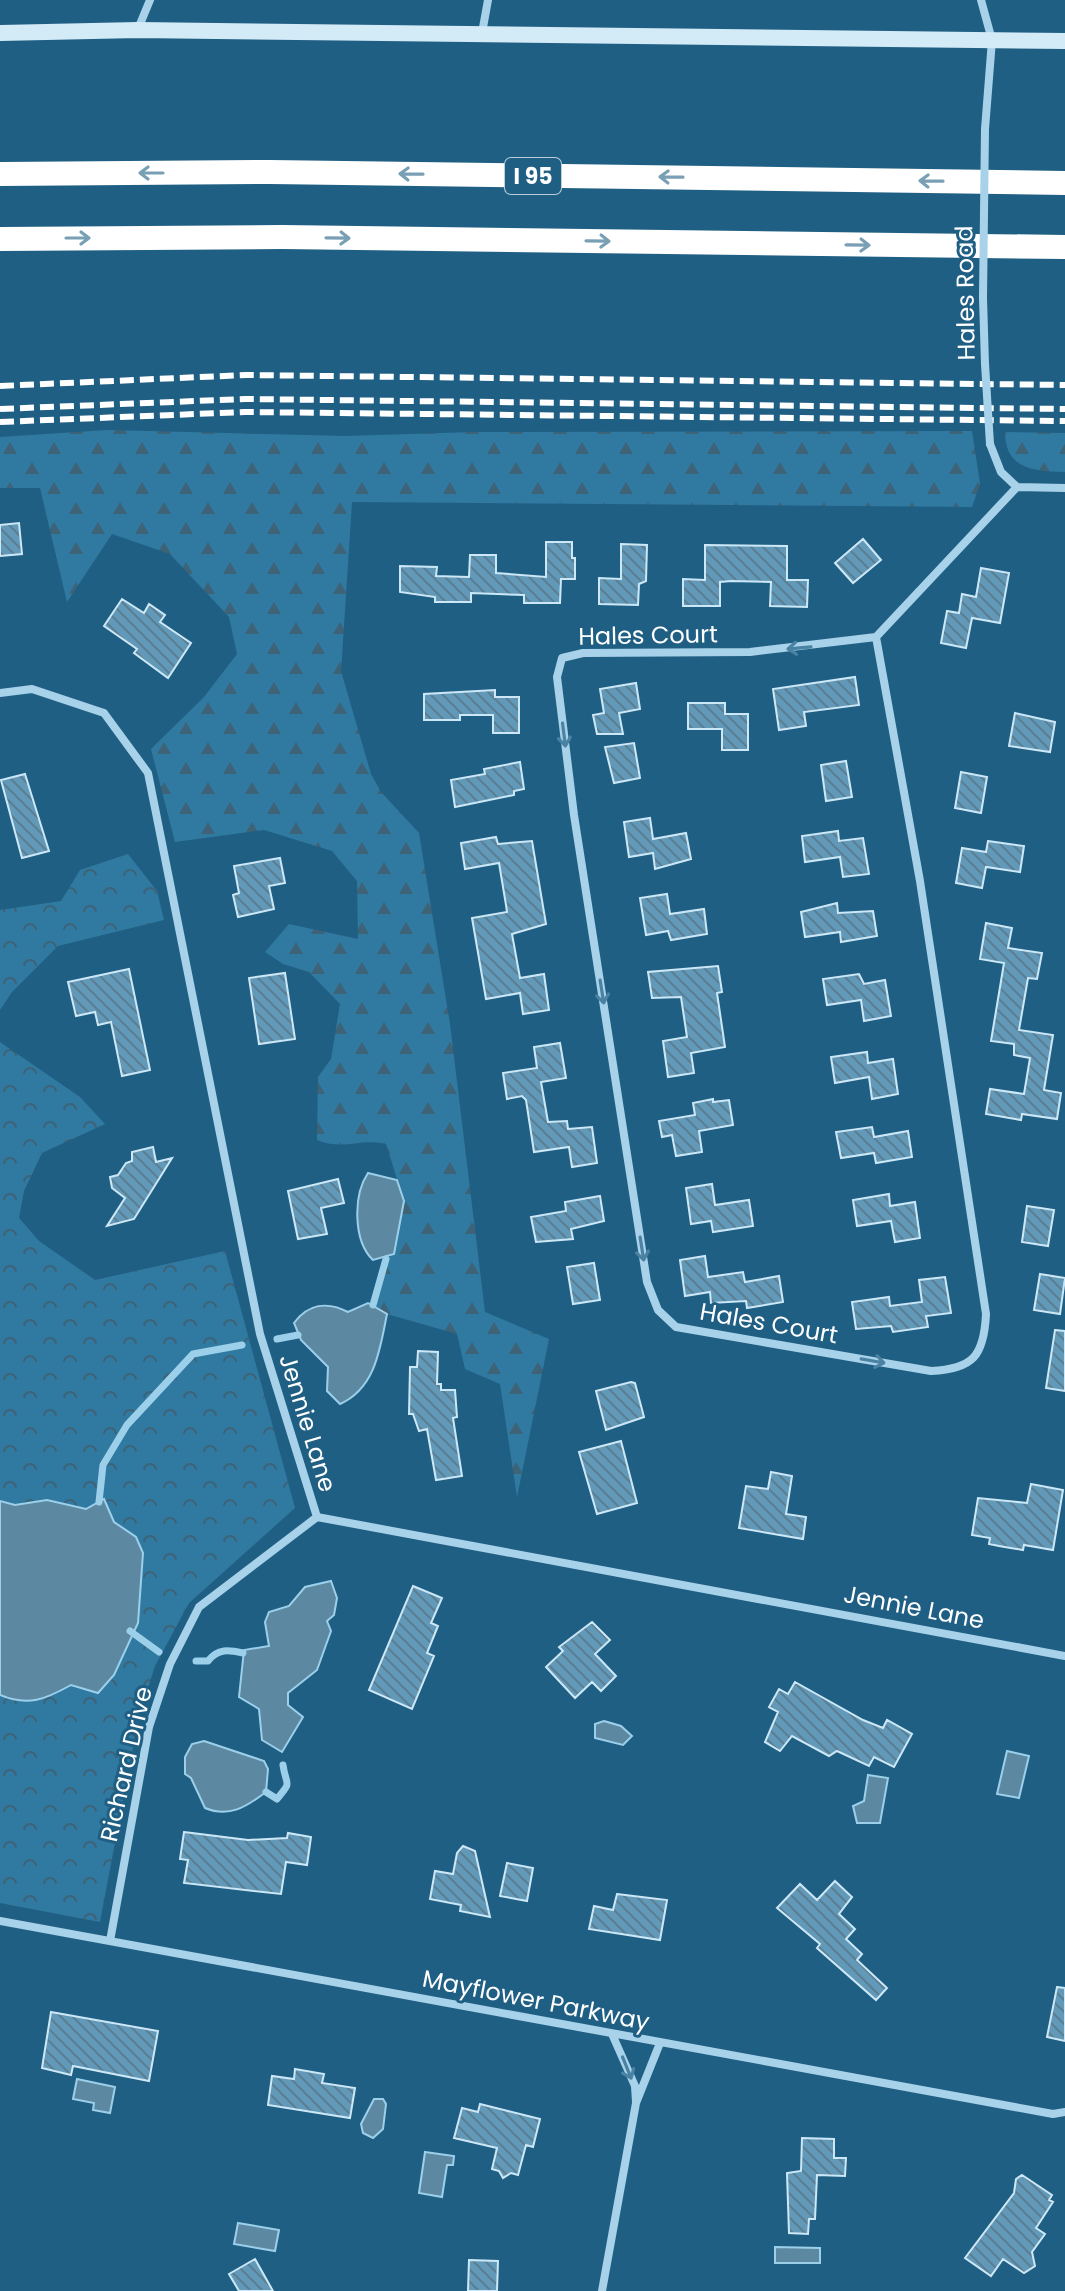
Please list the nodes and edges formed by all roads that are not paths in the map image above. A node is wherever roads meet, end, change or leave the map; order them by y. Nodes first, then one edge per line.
1 (150, 0) edge
2 (488, 0) edge
3 (981, 0) edge
4 (138, 30) junction
5 (0, 33) edge
6 (482, 33) junction
7 (992, 40) junction
8 (1065, 41) edge
9 (0, 174) edge
10 (1065, 183) edge
11 (0, 239) edge
12 (1065, 247) edge
13 (1017, 487) junction
14 (1065, 488) edge
15 (876, 637) junction
16 (0, 693) edge
17 (317, 1517) junction
18 (1065, 1656) edge
19 (0, 1921) edge
20 (110, 1941) junction
21 (612, 2034) junction
22 (660, 2043) junction
23 (636, 2103) junction
24 (1065, 2112) edge
25 (602, 2291) edge

1 - 4 street
2 - 6 street
3 - 7 street, Hales Road
4 - 5 main road
4 - 6 main road
6 - 7 main road
7 - 8 main road
7 - 13 street, Hales Road, bridge
10 -> 9 highway, I 95
11 -> 12 highway
13 - 14 street
13 - 15 street
15 -> 15 street, Hales Court
16 - 17 street, Jennie Lane
17 - 18 street, Jennie Lane
17 - 20 street, Richard Drive
19 - 20 street, Mayflower Parkway
20 - 21 street, Mayflower Parkway
21 - 22 street, Mayflower Parkway
21 -> 23 street
22 - 23 street
22 - 24 street, Mayflower Parkway
23 - 25 street

